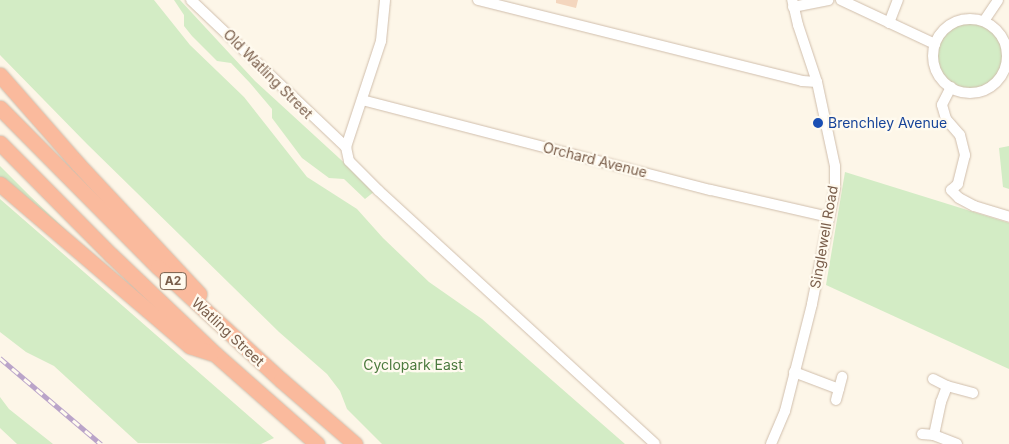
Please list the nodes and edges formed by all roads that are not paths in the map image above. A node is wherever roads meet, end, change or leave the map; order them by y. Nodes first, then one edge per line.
1 (191, 0) edge
2 (385, 0) edge
3 (478, 0) edge
4 (828, 0) edge
5 (841, 0) edge
6 (898, 0) edge
7 (998, 0) edge
8 (793, 4) edge
9 (984, 21) junction
10 (889, 23) junction
11 (936, 44) junction
12 (0, 75) edge
13 (1006, 75) edge
14 (818, 82) junction
15 (951, 88) junction
16 (362, 100) junction
17 (0, 108) edge
18 (0, 143) edge
19 (346, 147) junction
20 (0, 184) edge
21 (1009, 217) edge
22 (829, 218) junction
23 (235, 338) junction
24 (214, 354) junction
25 (794, 372) junction
26 (842, 377) dead end
27 (933, 379) dead end
28 (947, 386) junction
29 (839, 389) junction
30 (973, 393) dead end
31 (836, 400) dead end
32 (922, 434) dead end
33 (934, 435) junction
34 (317, 444) edge
35 (355, 444) edge
36 (655, 444) edge
37 (771, 444) edge
38 (956, 444) edge

1 - 19 street, Old Watling Street
2 - 16 street
3 - 14 street
4 - 8 street
5 - 10 street
6 - 10 street
7 - 9 street
8 - 14 street, Singlewell Road
9 - 11 street
9 - 13 street
10 - 11 street
11 - 15 street
12 - 23 highway
13 - 15 street
14 - 22 street, Singlewell Road
15 - 21 street
16 - 19 street
16 - 22 street, Orchard Avenue
17 - 23 highway, Watling Street / A2
18 - 24 highway, Watling Street / A2
19 - 36 street
20 - 24 highway
22 - 25 street, Singlewell Road
23 - 35 highway, Watling Street / A2
24 - 34 highway, Watling Street / A2
25 - 29 street
25 - 37 street, Singlewell Road
26 - 29 street
27 - 28 street
28 - 30 street
28 - 33 street
29 - 31 street
32 - 33 street
33 - 38 street

